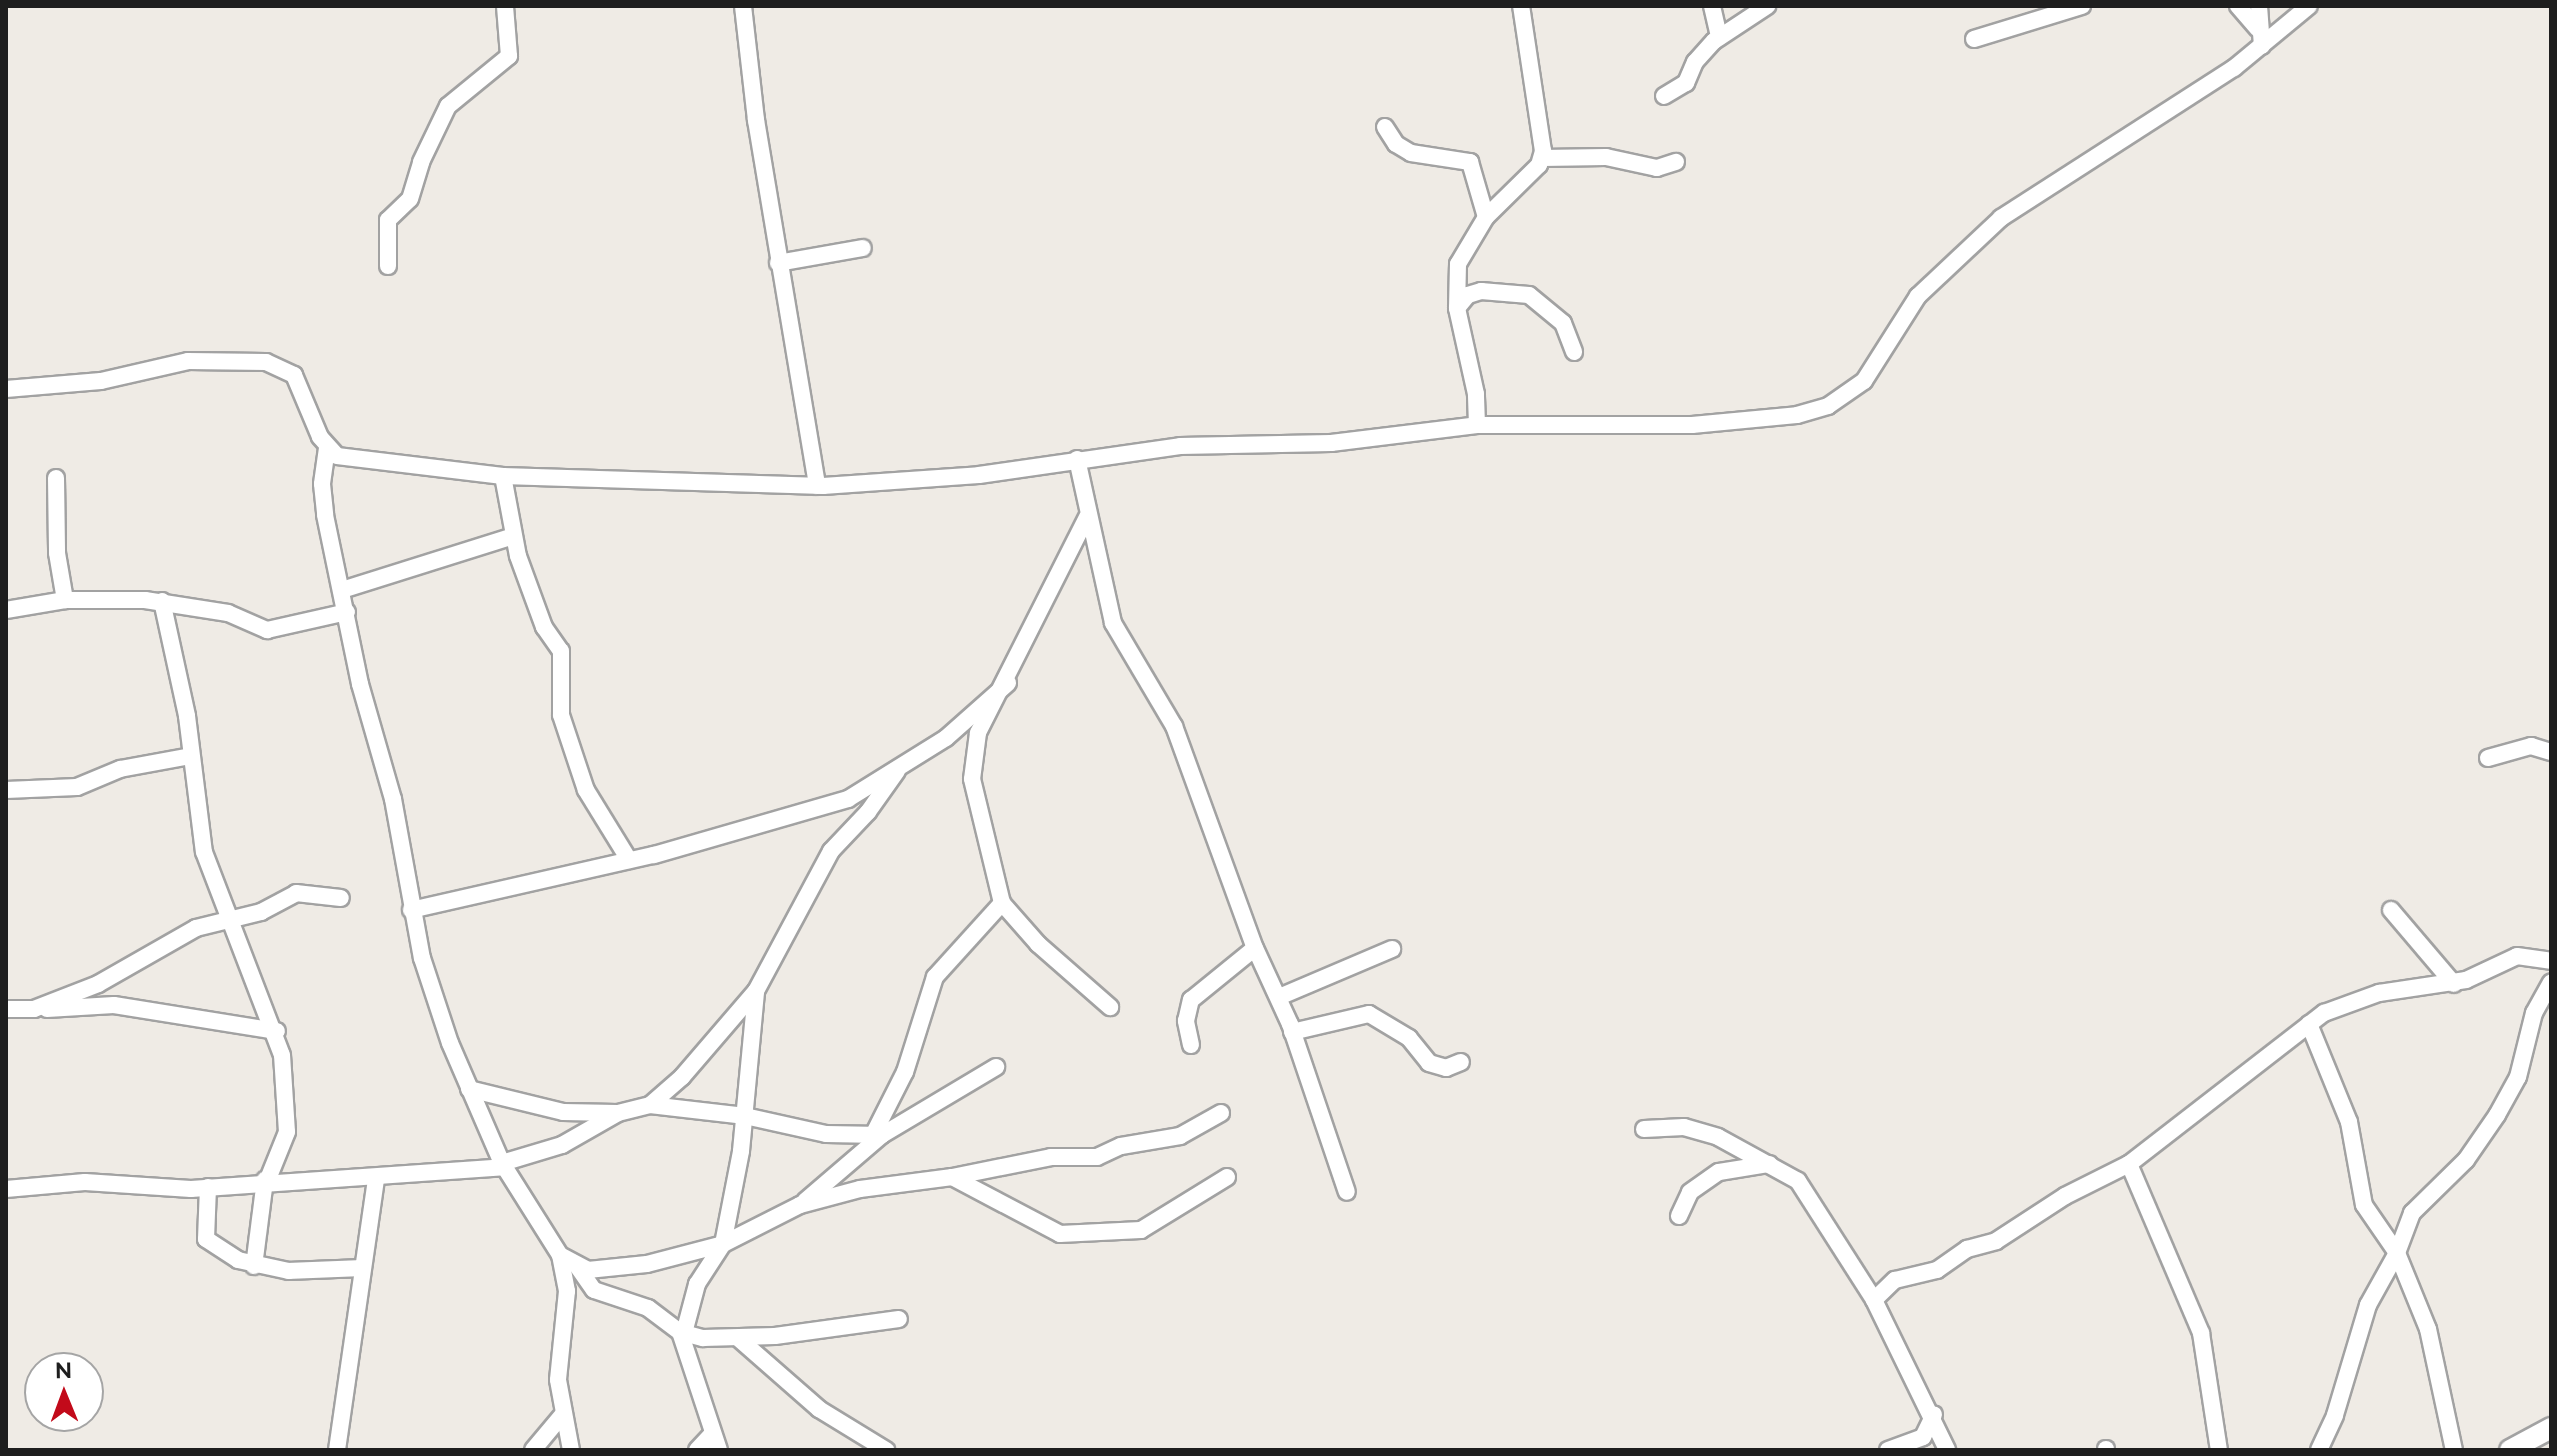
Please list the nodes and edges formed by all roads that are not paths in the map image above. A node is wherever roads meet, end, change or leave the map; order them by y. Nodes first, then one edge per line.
1 (505, 6) edge
2 (743, 6) edge
3 (1521, 6) edge
4 (1712, 6) edge
5 (1767, 6) edge
6 (2082, 6) edge
7 (2238, 6) edge
8 (2259, 6) edge
9 (2309, 6) edge
10 (2258, 29) junction
11 (1719, 37) junction
12 (1974, 39) dead end
13 (2262, 46) junction
14 (1664, 96) dead end
15 (1385, 127) dead end
16 (1542, 158) junction
17 (1676, 162) dead end
18 (1486, 217) junction
19 (863, 248) dead end
20 (778, 263) junction
21 (388, 266) dead end
22 (1457, 308) junction
23 (1574, 352) dead end
24 (6, 389) edge
25 (1477, 425) junction
26 (327, 448) junction
27 (1077, 459) junction
28 (503, 476) junction
29 (56, 478) dead end
30 (817, 486) junction
31 (1087, 517) junction
32 (513, 536) junction
33 (342, 590) junction
34 (65, 600) junction
35 (162, 601) junction
36 (6, 610) edge
37 (347, 612) junction
38 (1008, 683) junction
39 (2551, 752) edge
40 (191, 756) junction
41 (2488, 758) dead end
42 (897, 771) junction
43 (6, 790) edge
44 (629, 860) junction
45 (341, 898) dead end
46 (1002, 903) junction
47 (411, 910) junction
48 (2391, 910) dead end
49 (229, 919) junction
50 (1255, 948) junction
51 (1392, 949) dead end
52 (2551, 961) edge
53 (2551, 982) edge
54 (2454, 984) junction
55 (756, 991) junction
56 (1279, 997) junction
57 (1110, 1007) dead end
58 (6, 1009) edge
59 (34, 1009) junction
60 (2309, 1024) junction
61 (277, 1031) junction
62 (1292, 1032) junction
63 (1191, 1045) dead end
64 (1461, 1062) dead end
65 (996, 1067) dead end
66 (469, 1089) junction
67 (650, 1105) junction
68 (618, 1113) junction
69 (1221, 1113) dead end
70 (745, 1116) junction
71 (1644, 1129) dead end
72 (878, 1135) junction
73 (1772, 1164) junction
74 (2129, 1164) junction
75 (502, 1165) junction
76 (952, 1177) junction
77 (1227, 1177) dead end
78 (376, 1178) junction
79 (267, 1180) junction
80 (208, 1187) junction
81 (6, 1189) edge
82 (1347, 1192) dead end
83 (800, 1205) junction
84 (1679, 1216) dead end
85 (723, 1244) junction
86 (2397, 1253) junction
87 (560, 1255) junction
88 (254, 1266) junction
89 (577, 1266) junction
90 (361, 1268) junction
91 (1874, 1300) junction
92 (899, 1319) dead end
93 (682, 1333) junction
94 (738, 1338) junction
95 (564, 1413) junction
96 (1934, 1414) junction
97 (2547, 1436) edge
98 (715, 1442) edge
99 (337, 1450) edge
100 (533, 1450) edge
101 (571, 1450) edge
102 (697, 1450) edge
103 (886, 1450) edge
104 (1888, 1450) edge
105 (1947, 1450) edge
106 (2219, 1450) edge
107 (2319, 1450) edge
108 (2454, 1450) edge
109 (2510, 1450) edge

1 - 21 street
2 - 20 street
3 - 16 street
4 - 11 street
5 - 11 street
6 - 12 street
7 - 10 street
8 - 10 street
9 - 13 street
10 - 13 street
11 - 14 street
13 - 25 street
15 - 18 street
16 - 17 street
16 - 18 street
18 - 22 street
19 - 20 street
20 - 30 street
22 - 23 street
22 - 25 street
24 - 26 street
25 - 27 street
26 - 28 street
26 - 33 street
27 - 30 street
27 - 31 street
28 - 30 street
28 - 32 street
29 - 34 street
31 - 38 street
31 - 50 street
32 - 33 street
32 - 44 street
33 - 37 street
34 - 35 street
34 - 36 street
35 - 37 street
35 - 40 street
37 - 47 street
38 - 42 street
38 - 46 street
39 - 41 street
40 - 43 street
40 - 49 street
42 - 44 street
42 - 55 street
44 - 47 street
45 - 49 street
46 - 57 street
46 - 72 street
47 - 66 street
48 - 54 street
49 - 59 street
49 - 61 street
50 - 56 street
50 - 63 street
51 - 56 street
52 - 54 street
53 - 86 street
54 - 60 street
55 - 67 street
55 - 70 street
56 - 62 street
58 - 59 street
59 - 61 street
60 - 74 street
60 - 86 street
61 - 79 street
62 - 64 street
62 - 82 street
65 - 72 street
66 - 68 street
66 - 75 street
67 - 68 street
67 - 70 street
68 - 75 street
69 - 76 street
70 - 72 street
70 - 85 street
71 - 73 street
72 - 83 street
73 - 84 street
73 - 91 street
74 - 91 street
74 - 106 street
75 - 78 street
75 - 87 street
76 - 77 street
76 - 83 street
78 - 79 street
78 - 90 street
79 - 80 street
79 - 88 street
80 - 81 street
80 - 88 street
83 - 85 street
85 - 89 street
85 - 93 street
86 - 107 street
86 - 108 street
87 - 89 street
87 - 95 street
88 - 90 street
89 - 93 street
90 - 99 street
91 - 96 street
92 - 94 street
93 - 94 street
93 - 98 street
94 - 103 street
95 - 100 street
95 - 101 street
96 - 104 street
96 - 105 street
97 - 109 street
98 - 102 street

